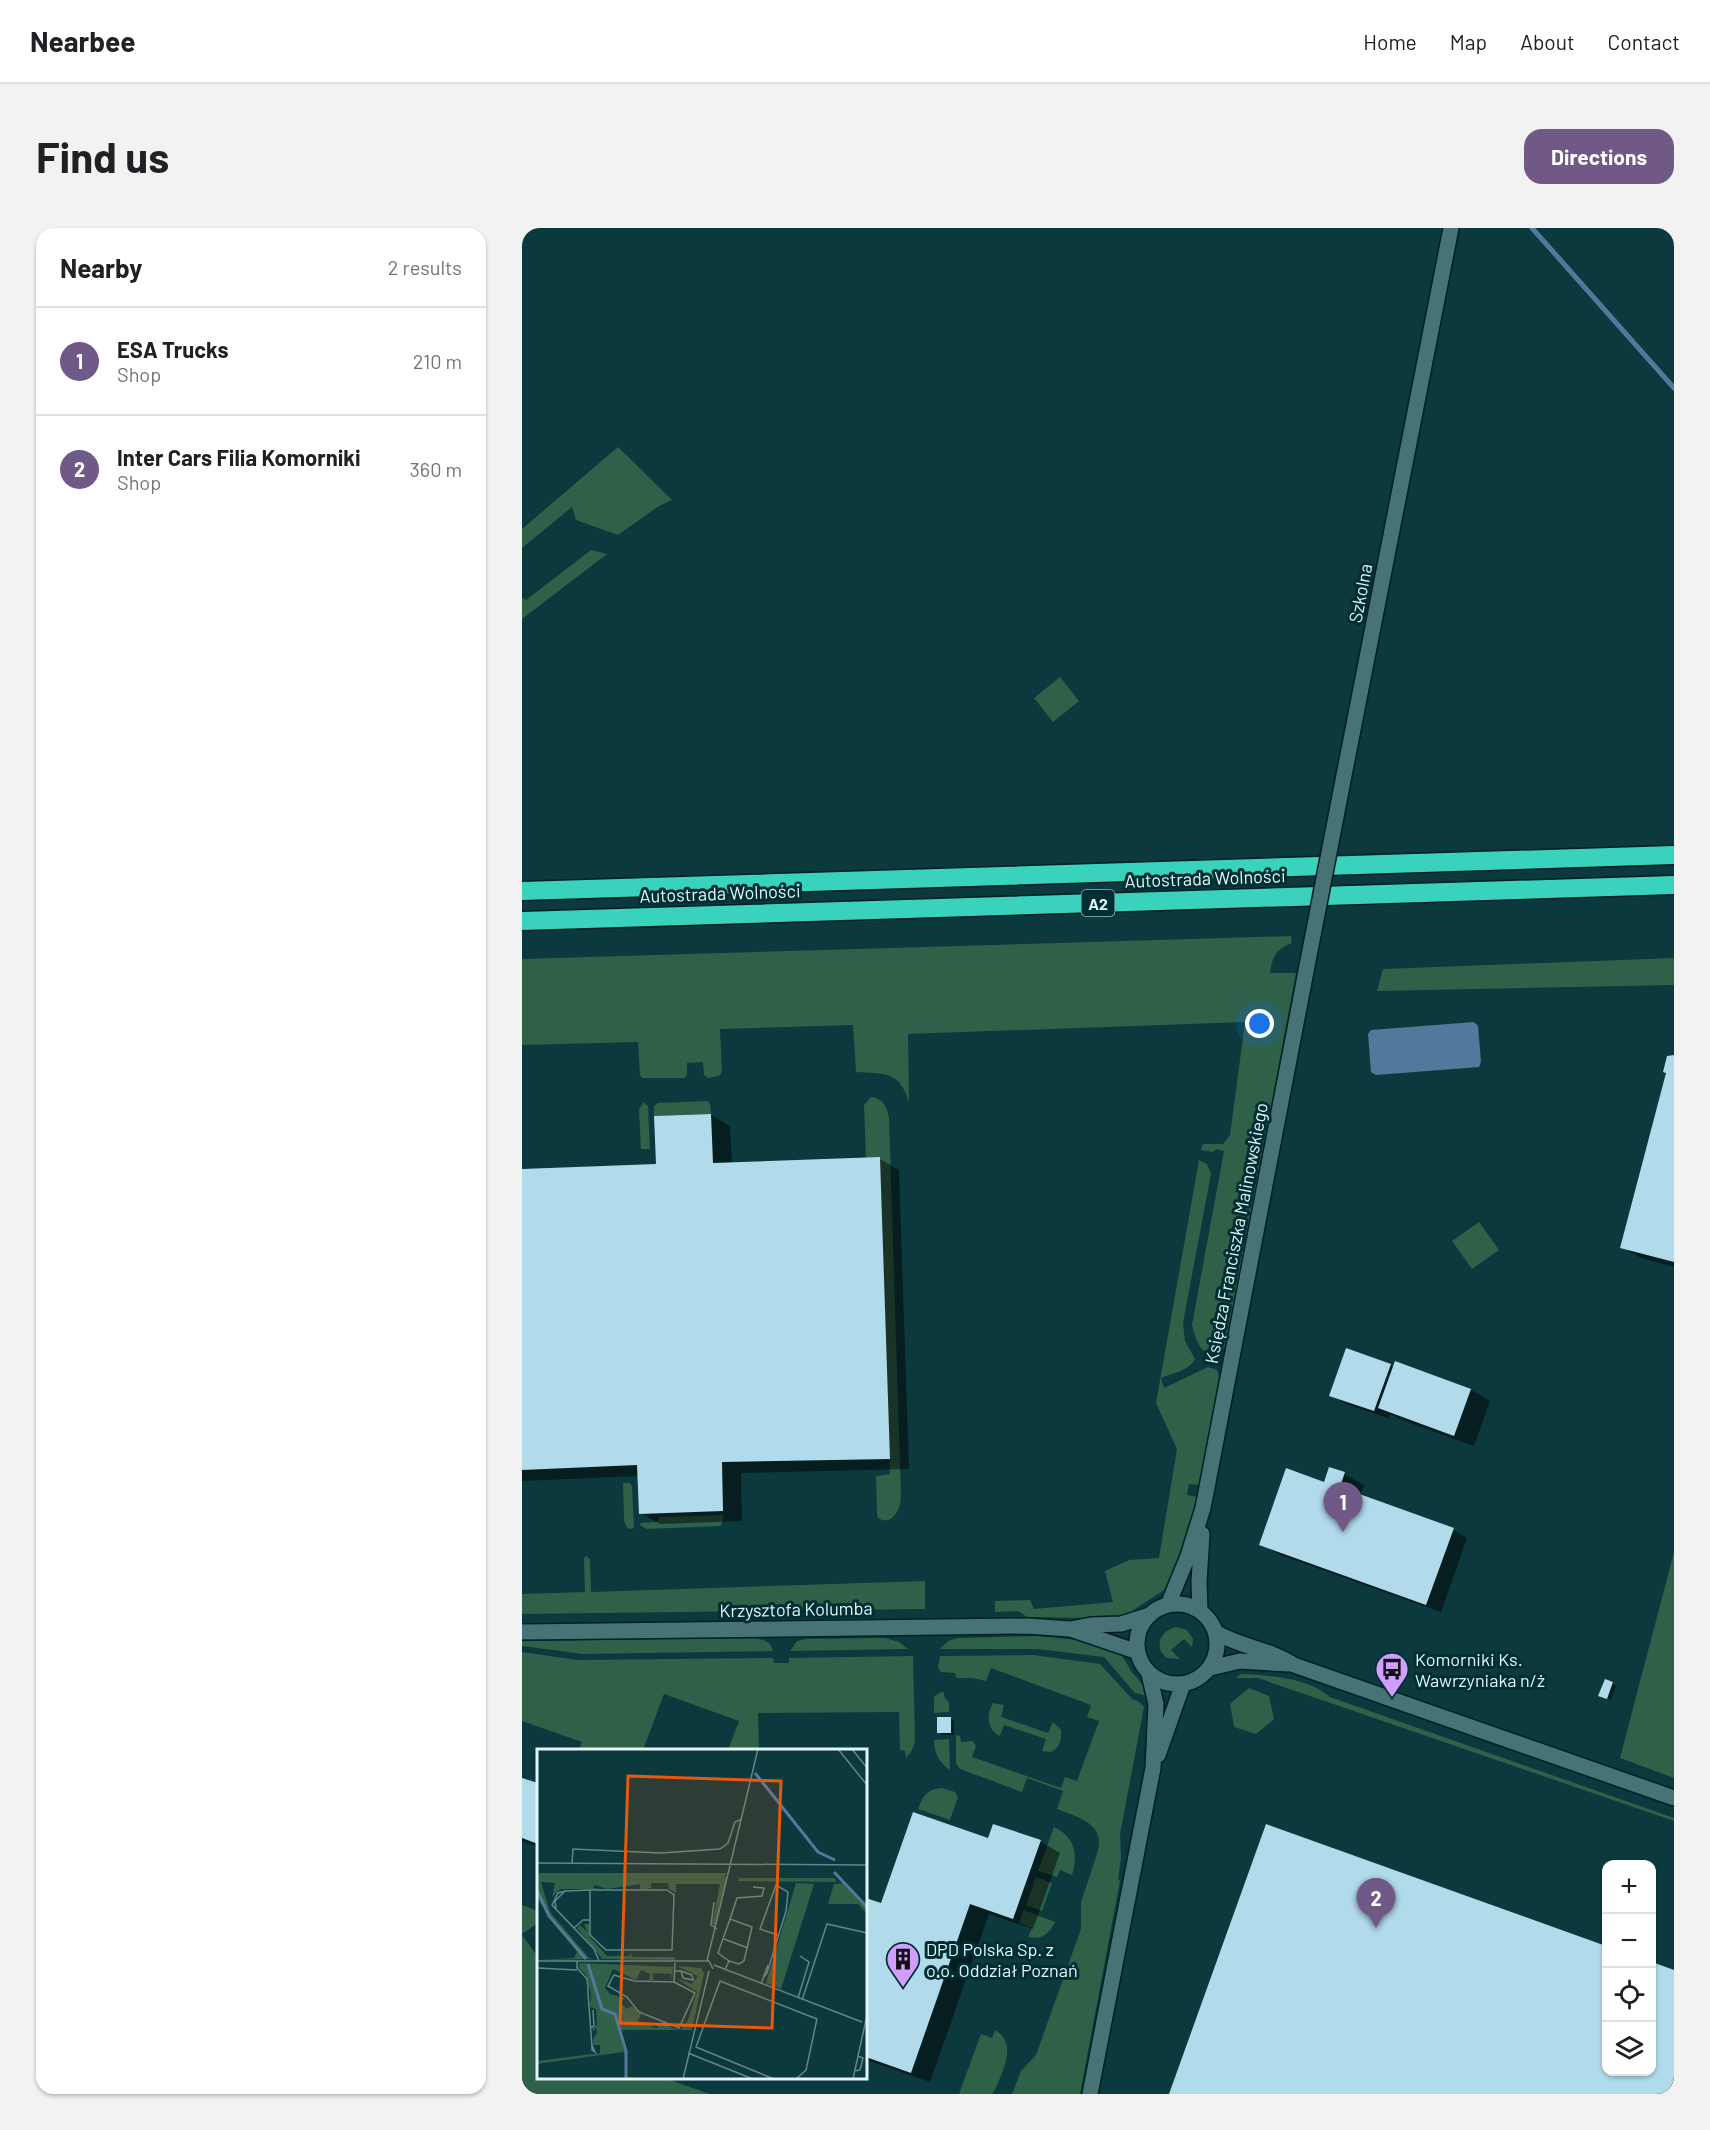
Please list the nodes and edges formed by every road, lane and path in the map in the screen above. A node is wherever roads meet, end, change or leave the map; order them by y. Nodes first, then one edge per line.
1 (1450, 228) edge
2 (1674, 855) edge
3 (1674, 885) edge
4 (522, 891) edge
5 (522, 921) edge
6 (1307, 966) joint
7 (1203, 1508) junction
8 (1168, 1605) junction
9 (1200, 1611) junction
10 (1150, 1615) junction
11 (1070, 1629) junction
12 (522, 1632) edge
13 (1215, 1632) junction
14 (1138, 1652) junction
15 (1294, 1665) junction
16 (1209, 1668) junction
17 (1149, 1674) junction
18 (1183, 1684) junction
19 (1153, 1768) junction
20 (1674, 1798) edge
21 (1090, 2094) edge

1 - 6 street, Szkolna, bridge
2 - 4 highway, Autostrada Wolności / A2
3 - 5 highway, Autostrada Wolności / A2
6 - 7 street, Księdza Franciszka Malinowskiego
7 - 8 street, Księdza Franciszka Malinowskiego
7 - 9 street, Księdza Franciszka Malinowskiego
8 - 9 street
8 - 10 street
9 - 13 street
10 - 11 street, Krzysztofa Kolumba
10 - 14 street
11 - 12 street, Krzysztofa Kolumba
11 - 14 street, Krzysztofa Kolumba
13 - 15 street
13 - 16 street
14 - 17 street
15 - 16 street
15 - 20 street
16 - 18 street
17 - 18 street
17 - 19 street
18 - 19 street
19 - 21 street

